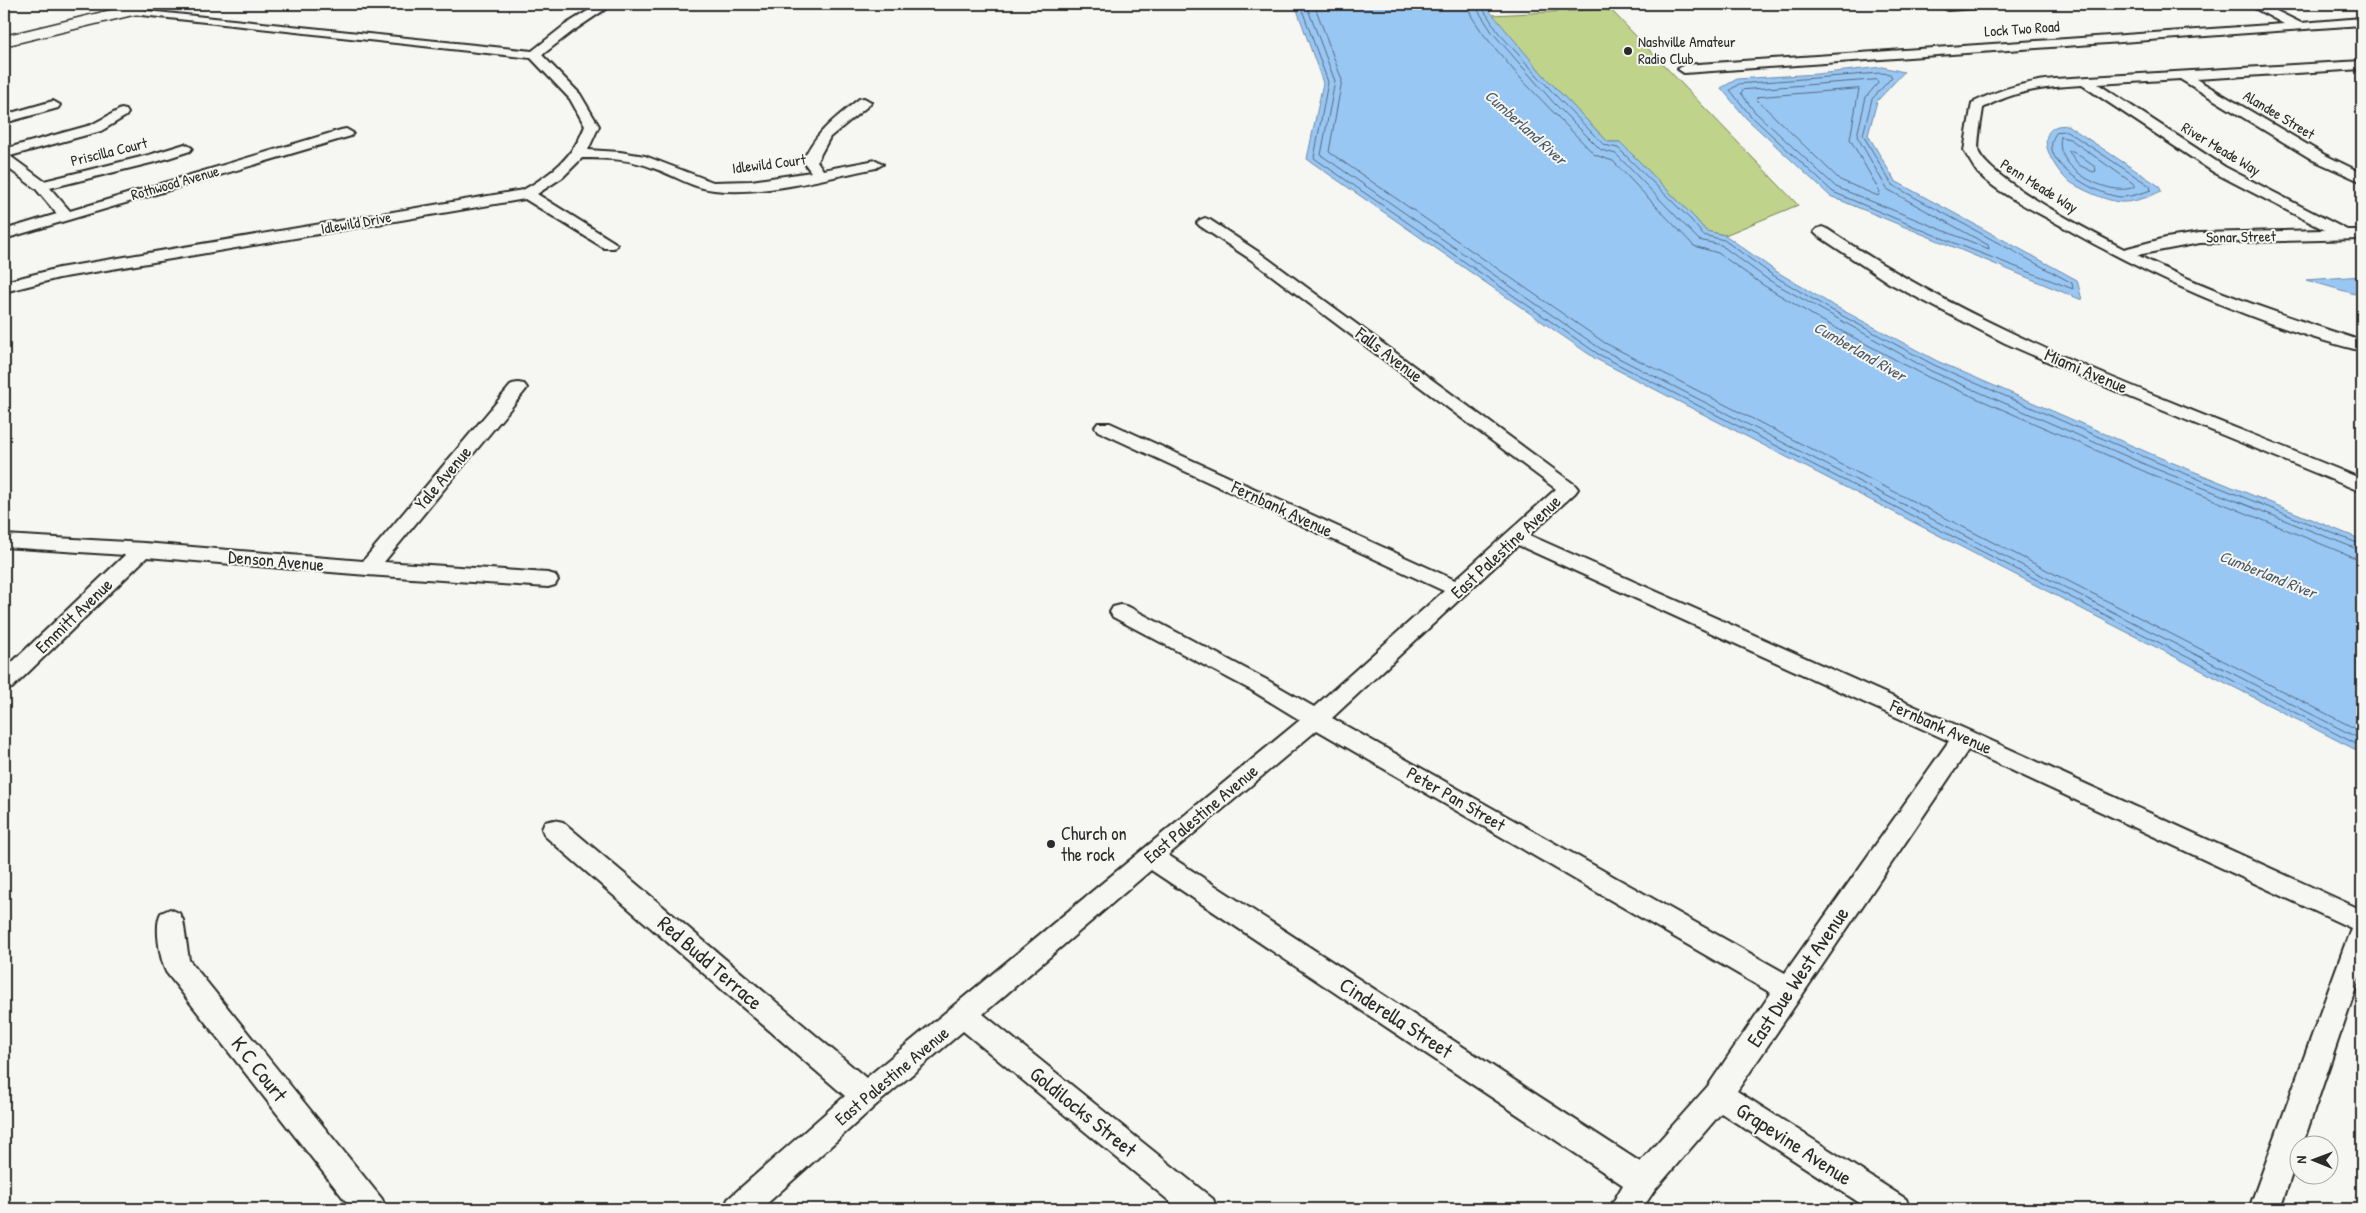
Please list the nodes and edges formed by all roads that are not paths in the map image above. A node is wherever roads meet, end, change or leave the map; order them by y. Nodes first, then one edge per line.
1 (148, 4) edge
2 (608, 4) edge
3 (1990, 4) edge
4 (2253, 4) edge
5 (1948, 7) dead end
6 (132, 10) junction
7 (2362, 22) edge
8 (2298, 26) junction
9 (4, 41) edge
10 (536, 58) junction
11 (2362, 65) edge
12 (1684, 69) dead end
13 (2181, 76) junction
14 (2086, 82) junction
15 (864, 102) dead end
16 (53, 105) dead end
17 (121, 113) dead end
18 (4, 119) edge
19 (346, 133) dead end
20 (185, 148) dead end
21 (4, 153) edge
22 (580, 154) junction
23 (4, 158) edge
24 (876, 164) dead end
25 (819, 174) junction
26 (2362, 178) edge
27 (41, 186) junction
28 (526, 194) junction
29 (66, 215) junction
30 (1205, 223) dead end
31 (1822, 232) dead end
32 (2362, 234) edge
33 (4, 235) edge
34 (2345, 236) junction
35 (609, 244) dead end
36 (2122, 254) junction
37 (4, 287) edge
38 (2362, 346) edge
39 (518, 388) dead end
40 (1104, 427) dead end
41 (2362, 486) edge
42 (1567, 490) joint
43 (1517, 538) junction
44 (4, 541) edge
45 (144, 549) junction
46 (367, 569) junction
47 (548, 580) dead end
48 (1459, 590) junction
49 (1121, 612) dead end
50 (4, 683) edge
51 (1316, 719) junction
52 (1964, 738) junction
53 (554, 829) dead end
54 (1150, 856) junction
55 (170, 920) dead end
56 (2362, 922) edge
57 (2362, 932) edge
58 (1789, 989) junction
59 (964, 1015) junction
60 (1718, 1095) junction
61 (866, 1096) junction
62 (1643, 1181) junction
63 (370, 1209) edge
64 (739, 1209) edge
65 (1202, 1209) edge
66 (1624, 1209) edge
67 (1895, 1209) edge
68 (2265, 1209) edge

1 - 6 main road
2 - 10 street
3 - 5 street
4 - 8 street
6 - 9 main road
6 - 10 street
7 - 8 street, Lock Two Road
8 - 12 street, Lock Two Road
10 - 22 street, Idlewild Drive
11 - 13 street, Penn Meade Way
13 - 14 street, Penn Meade Way
13 - 26 street, Alandee Street
14 - 34 street, River Meade Way
14 - 36 street, Penn Meade Way
15 - 25 street
16 - 18 street
17 - 21 street
19 - 29 street, Rothwood Avenue
20 - 27 street, Priscilla Court
22 - 25 street, Idlewild Court
22 - 28 street, Idlewild Drive
23 - 27 street
24 - 25 street, Idlewild Court
27 - 29 street
28 - 35 street
28 - 37 street, Idlewild Drive
29 - 33 street, Rothwood Avenue
30 - 42 street, Falls Avenue
31 - 41 street, Miami Avenue
32 - 34 street, Sonar Street
34 - 36 street, Sonar Street
36 - 38 street, Penn Meade Way
39 - 46 street, Yale Avenue
40 - 48 street, Fernbank Avenue
42 - 43 street, East Palestine Avenue
43 - 48 street, East Palestine Avenue
43 - 52 street, Fernbank Avenue
44 - 45 street, Denson Avenue
45 - 46 street, Denson Avenue
45 - 50 street, Emmitt Avenue
46 - 47 street, Denson Avenue
48 - 51 street, East Palestine Avenue
49 - 51 street, Peter Pan Street
51 - 54 street, East Palestine Avenue
51 - 58 street, Peter Pan Street
52 - 56 street, Fernbank Avenue
52 - 58 street, East Due West Avenue
53 - 61 street, Red Budd Terrace
54 - 59 street, East Palestine Avenue
54 - 62 street, Cinderella Street
55 - 63 street, K C Court
57 - 68 street
58 - 60 street, East Due West Avenue
59 - 61 street, East Palestine Avenue
59 - 65 street, Goldilocks Street
60 - 62 street, East Due West Avenue
60 - 67 street, Grapevine Avenue
61 - 64 street, East Palestine Avenue
62 - 66 street, East Due West Avenue

